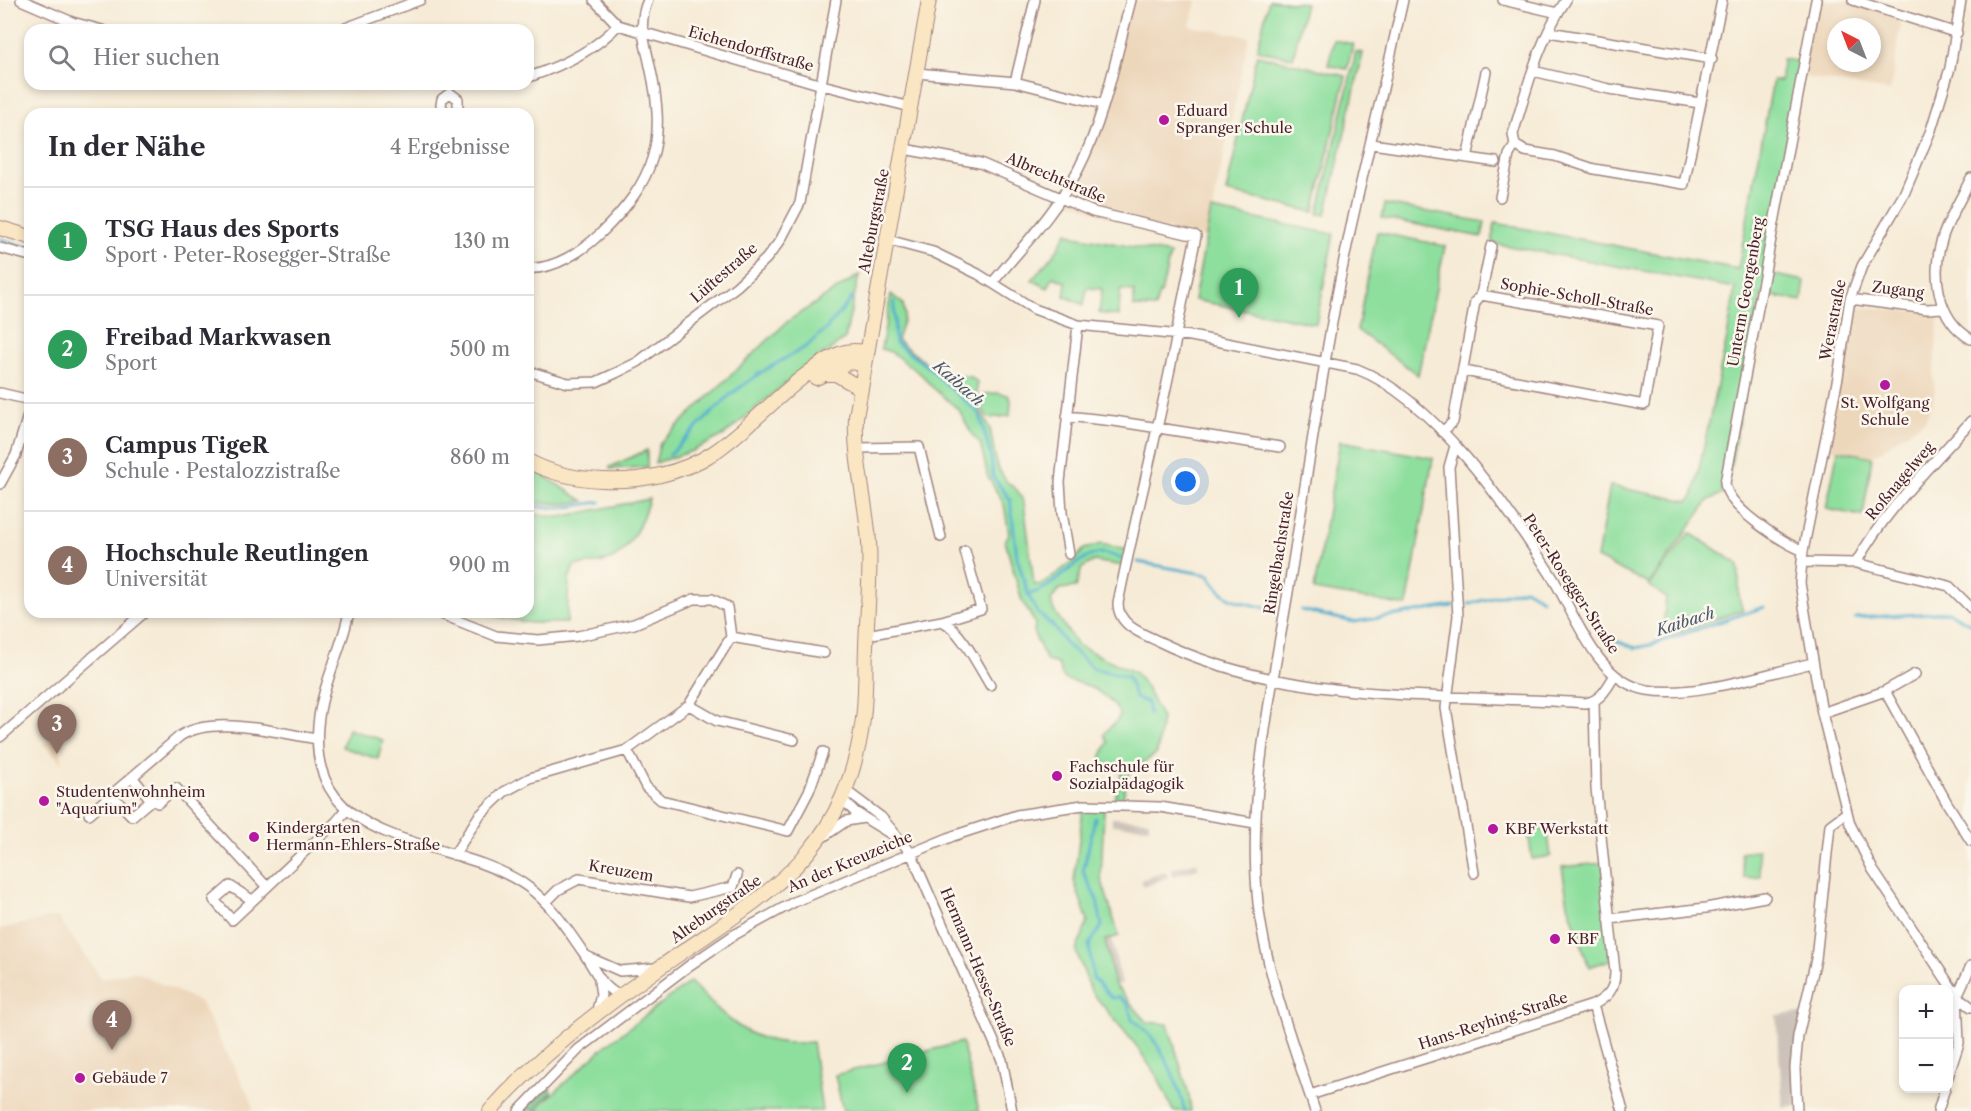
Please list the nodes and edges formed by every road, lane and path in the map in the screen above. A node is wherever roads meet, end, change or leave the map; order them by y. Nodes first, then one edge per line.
1 (21, 0) edge
2 (420, 0) edge
3 (594, 0) edge
4 (648, 0) edge
5 (836, 0) edge
6 (929, 0) edge
7 (1035, 0) edge
8 (1131, 0) edge
9 (1403, 0) edge
10 (1503, 0) edge
11 (1566, 0) edge
12 (1722, 0) edge
13 (1816, 0) edge
14 (1853, 0) edge
15 (1961, 0) edge
16 (1558, 13) junction
17 (80, 24) edge
18 (356, 24) edge
19 (618, 25) junction
20 (640, 32) junction
21 (1549, 32) junction
22 (1957, 33) junction
23 (1712, 59) junction
24 (1533, 71) junction
25 (1486, 72) dead end
26 (534, 74) edge
27 (916, 74) junction
28 (1015, 82) junction
29 (822, 85) junction
30 (1700, 103) junction
31 (1102, 104) junction
32 (911, 107) junction
33 (442, 108) edge
34 (458, 108) edge
35 (1372, 144) junction
36 (1515, 145) junction
37 (904, 149) junction
38 (1467, 158) junction
39 (1496, 162) dead end
40 (1971, 178) edge
41 (1500, 197) dead end
42 (1061, 199) junction
43 (0, 228) edge
44 (24, 235) edge
45 (888, 240) junction
46 (1491, 246) dead end
47 (0, 248) edge
48 (24, 254) edge
49 (534, 267) edge
50 (993, 282) junction
51 (1481, 294) junction
52 (1850, 299) junction
53 (1942, 308) junction
54 (1078, 325) junction
55 (1177, 334) junction
56 (1971, 339) edge
57 (865, 358) junction
58 (1326, 364) junction
59 (1464, 371) junction
60 (534, 373) edge
61 (823, 374) junction
62 (860, 388) junction
63 (790, 390) junction
64 (0, 393) edge
65 (24, 399) edge
66 (1067, 416) junction
67 (1971, 421) edge
68 (1159, 428) junction
69 (24, 429) edge
70 (1442, 432) junction
71 (1455, 446) junction
72 (1280, 447) dead end
73 (856, 448) junction
74 (534, 464) edge
75 (0, 484) edge
76 (941, 537) dead end
77 (965, 551) dead end
78 (1803, 551) junction
79 (1069, 554) dead end
80 (1803, 562) junction
81 (1856, 563) junction
82 (1971, 608) edge
83 (138, 618) edge
84 (347, 618) edge
85 (451, 618) edge
86 (942, 621) junction
87 (867, 635) junction
88 (731, 637) junction
89 (824, 653) dead end
90 (1813, 663) junction
91 (1915, 674) dead end
92 (1615, 675) junction
93 (1273, 680) junction
94 (990, 685) dead end
95 (1885, 691) junction
96 (1446, 695) junction
97 (1594, 702) junction
98 (688, 705) junction
99 (1822, 713) junction
100 (0, 737) edge
101 (317, 739) junction
102 (794, 740) dead end
103 (627, 750) junction
104 (823, 752) dead end
105 (132, 778) junction
106 (843, 794) junction
107 (112, 795) junction
108 (151, 800) junction
109 (347, 809) junction
110 (1846, 813) junction
111 (89, 814) dead end
112 (864, 818) junction
113 (1256, 823) junction
114 (901, 841) junction
115 (1971, 841) edge
116 (813, 847) junction
117 (911, 853) junction
118 (454, 855) junction
119 (1474, 873) dead end
120 (737, 875) dead end
121 (267, 887) junction
122 (1766, 897) dead end
123 (252, 900) dead end
124 (546, 902) junction
125 (1609, 919) junction
126 (585, 956) junction
127 (1971, 966) edge
128 (661, 967) junction
129 (598, 979) junction
130 (621, 996) junction
131 (1957, 996) junction
132 (1593, 1005) junction
133 (1971, 1007) edge
134 (596, 1014) junction
135 (1953, 1062) edge
136 (1944, 1093) edge
137 (1310, 1095) junction
138 (490, 1111) edge
139 (519, 1111) edge
140 (1012, 1111) edge
141 (1315, 1111) edge
142 (1623, 1111) edge
143 (1797, 1111) edge
144 (1938, 1111) edge

1 - 17 street
2 - 18 street
3 - 19 street, Eichendorffstraße
4 - 20 street
5 - 29 street, Lüftestraße
6 - 27 main road, Alteburgstraße
7 - 28 street
8 - 31 street
9 - 35 street, Ringelbachstraße
10 - 16 street
11 - 16 street
12 - 23 street
13 - 78 street, Unterm Georgenberg
14 - 22 street
15 - 22 street, Werastraße
16 - 21 street
19 - 20 street, Eichendorffstraße
19 - 26 street
20 - 29 street, Eichendorffstraße
20 - 49 street
21 - 23 street
21 - 24 street
22 - 52 street, Werastraße
23 - 30 street
24 - 30 street
24 - 36 street
25 - 38 street
27 - 28 street
27 - 32 main road, Alteburgstraße
28 - 31 street
29 - 32 street, Eichendorffstraße
29 - 60 street, Lüftestraße
30 - 36 street
31 - 42 street
32 - 37 main road, Alteburgstraße
33 - 34 street
35 - 38 street
35 - 58 street, Ringelbachstraße
36 - 41 street
37 - 42 street, Albrechtstraße
37 - 45 main road, Alteburgstraße
38 - 39 street
40 - 53 street
42 - 50 street
42 - 55 street, Albrechtstraße
43 - 44 main road
45 - 50 street, Peter-Rosegger-Straße
45 - 57 main road, Alteburgstraße
46 - 51 street, Sophie-Scholl-Straße
47 - 48 street
50 - 54 street, Peter-Rosegger-Straße
51 - 59 street, Sophie-Scholl-Straße
51 - 59 street, Sophie-Scholl-Straße
52 - 53 street, Zugang
52 - 78 street, Werastraße
53 - 56 street
54 - 55 street, Peter-Rosegger-Straße
54 - 66 street
55 - 58 street, Peter-Rosegger-Straße
55 - 68 street
57 - 61 main road
57 - 62 main road, Alteburgstraße
57 - 63 main road
58 - 70 street, Peter-Rosegger-Straße
58 - 93 street, Ringelbachstraße
59 - 70 street, Sophie-Scholl-Straße
61 - 62 main road
61 - 63 main road
62 - 73 main road, Alteburgstraße
63 - 74 main road
64 - 65 street
66 - 68 street
66 - 79 street
67 - 81 street, Roßnagelweg
68 - 72 street
68 - 93 street
69 - 75 street
70 - 71 street, Peter-Rosegger-Straße
71 - 92 street, Peter-Rosegger-Straße
71 - 96 street
73 - 76 street
73 - 87 main road, Alteburgstraße
77 - 86 street
78 - 80 street, Werastraße
80 - 81 street
80 - 90 street, Werastraße
81 - 82 street
83 - 100 street
84 - 101 street
85 - 88 street
86 - 87 street
86 - 94 street
87 - 106 main road, Alteburgstraße
88 - 89 street
88 - 98 street
90 - 92 street, Peter-Rosegger-Straße
90 - 99 street
91 - 95 street
92 - 97 street
93 - 96 street
93 - 113 street, Ringelbachstraße
95 - 99 street
95 - 115 street
96 - 97 street
96 - 119 street
97 - 125 street, Hans-Reyhing-Straße
98 - 102 street
98 - 103 street
99 - 110 street
101 - 105 street
101 - 109 street
103 - 104 street
103 - 118 street
105 - 107 street
105 - 108 street
106 - 112 street, Hermann-Hesse-Straße
106 - 114 street, Hermann-Hesse-Straße
106 - 116 main road, Alteburgstraße
107 - 108 street
107 - 111 street
108 - 121 street
109 - 118 street
109 - 121 street
110 - 131 street
110 - 143 street
112 - 114 street, Hermann-Hesse-Straße
112 - 116 street
113 - 117 street, An der Kreuzeiche
113 - 137 street, Ringelbachstraße
114 - 117 street, Hermann-Hesse-Straße
116 - 128 main road, Alteburgstraße
117 - 139 street, An der Kreuzeiche
117 - 140 street, Hermann-Hesse-Straße
118 - 124 street
120 - 124 street, Kreuzem
121 - 123 street
122 - 125 street
124 - 126 street
125 - 132 street, Hans-Reyhing-Straße
126 - 128 street
126 - 129 street
127 - 131 street
128 - 130 main road, Alteburgstraße
129 - 130 street
129 - 134 street
130 - 134 main road, Alteburgstraße
131 - 133 street
131 - 135 street
132 - 137 street, Hans-Reyhing-Straße
132 - 142 street
134 - 138 main road, Alteburgstraße
136 - 144 street
137 - 141 street, Ringelbachstraße

